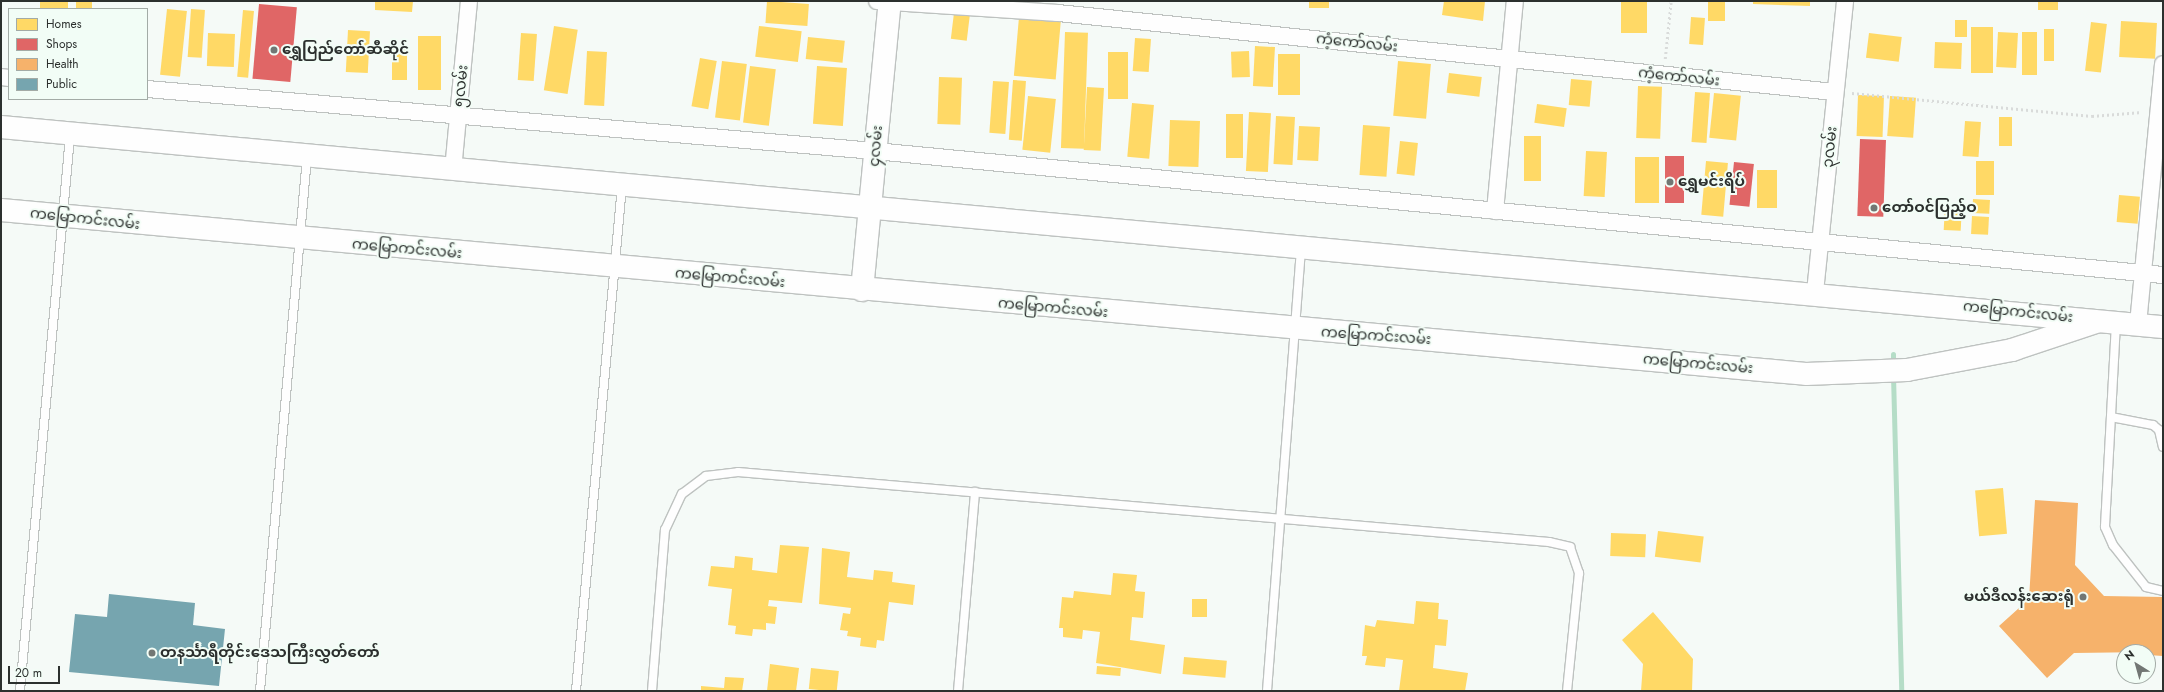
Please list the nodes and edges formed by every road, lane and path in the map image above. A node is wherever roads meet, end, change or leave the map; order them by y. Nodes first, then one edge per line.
1 (469, 1) edge
2 (886, 1) edge
3 (1514, 1) edge
4 (1671, 1) edge
5 (1845, 1) edge
6 (1066, 7) edge
7 (1512, 59) junction
8 (2163, 64) edge
9 (1663, 76) junction
10 (148, 89) edge
11 (1836, 92) junction
12 (2161, 112) edge
13 (458, 116) junction
14 (1, 127) edge
15 (70, 136) junction
16 (876, 151) junction
17 (307, 156) junction
18 (453, 170) junction
19 (622, 186) junction
20 (870, 209) junction
21 (1, 210) edge
22 (1495, 211) junction
23 (62, 218) junction
24 (300, 238) junction
25 (1820, 242) junction
26 (1301, 247) junction
27 (615, 268) junction
28 (2143, 273) junction
29 (2163, 275) edge
30 (862, 290) junction
31 (1815, 292) junction
32 (2108, 321) junction
33 (2138, 324) junction
34 (2163, 327) edge
35 (1294, 329) junction
36 (2111, 417) junction
37 (2163, 448) edge
38 (975, 492) junction
39 (1278, 519) junction
40 (2163, 591) edge
41 (20, 691) edge
42 (260, 691) edge
43 (576, 691) edge
44 (652, 691) edge
45 (958, 691) edge
46 (1267, 691) edge
47 (1567, 691) edge

1 - 13 street, ၅လမ်း
2 - 6 street, ကံ့ကော်လမ်း
2 - 16 main road, ၄လမ်း
3 - 7 street
4 - 9 path
5 - 11 street, ၃လမ်း
6 - 7 street, ကံ့ကော်လမ်း
7 - 9 street, ကံ့ကော်လမ်း
7 - 22 street
8 - 12 street
9 - 11 street, ကံ့ကော်လမ်း
10 - 13 street
11 - 12 path
11 - 25 street, ၃လမ်း
12 - 28 street
13 - 16 street
13 - 18 street, ၅လမ်း
14 - 15 main road, ကမြောကင်းလမ်း
15 - 17 main road, ကမြောကင်းလမ်း
15 - 23 lane
16 - 20 main road, ၄လမ်း
16 - 22 street
17 - 18 main road, ကမြောကင်းလမ်း
17 - 24 lane
18 - 19 main road, ကမြောကင်းလမ်း
19 - 20 main road, ကမြောကင်းလမ်း
19 - 27 lane
20 - 26 main road, ကမြောကင်းလမ်း
20 - 30 main road, ၄လမ်း
21 - 23 main road, ကမြောကင်းလမ်း
22 - 25 street
23 - 24 main road, ကမြောကင်းလမ်း
23 - 41 lane
24 - 27 main road, ကမြောကင်းလမ်း
24 - 42 lane
25 - 28 street
25 - 31 street, ၃လမ်း
26 - 31 main road, ကမြောကင်းလမ်း
26 - 35 lane
27 - 30 main road, ကမြောကင်းလမ်း
27 - 43 lane
28 - 29 street
28 - 33 street
30 - 35 main road, ကမြောကင်းလမ်း
31 - 32 main road, ကမြောကင်းလမ်း
32 - 33 main road, ကမြောကင်းလမ်း
32 - 35 main road, ကမြောကင်းလမ်း
32 - 36 lane
33 - 34 main road, ကမြောကင်းလမ်း
35 - 39 lane
36 - 37 lane
36 - 40 lane
38 - 39 lane
38 - 44 lane
38 - 45 lane
39 - 46 lane
39 - 47 lane

